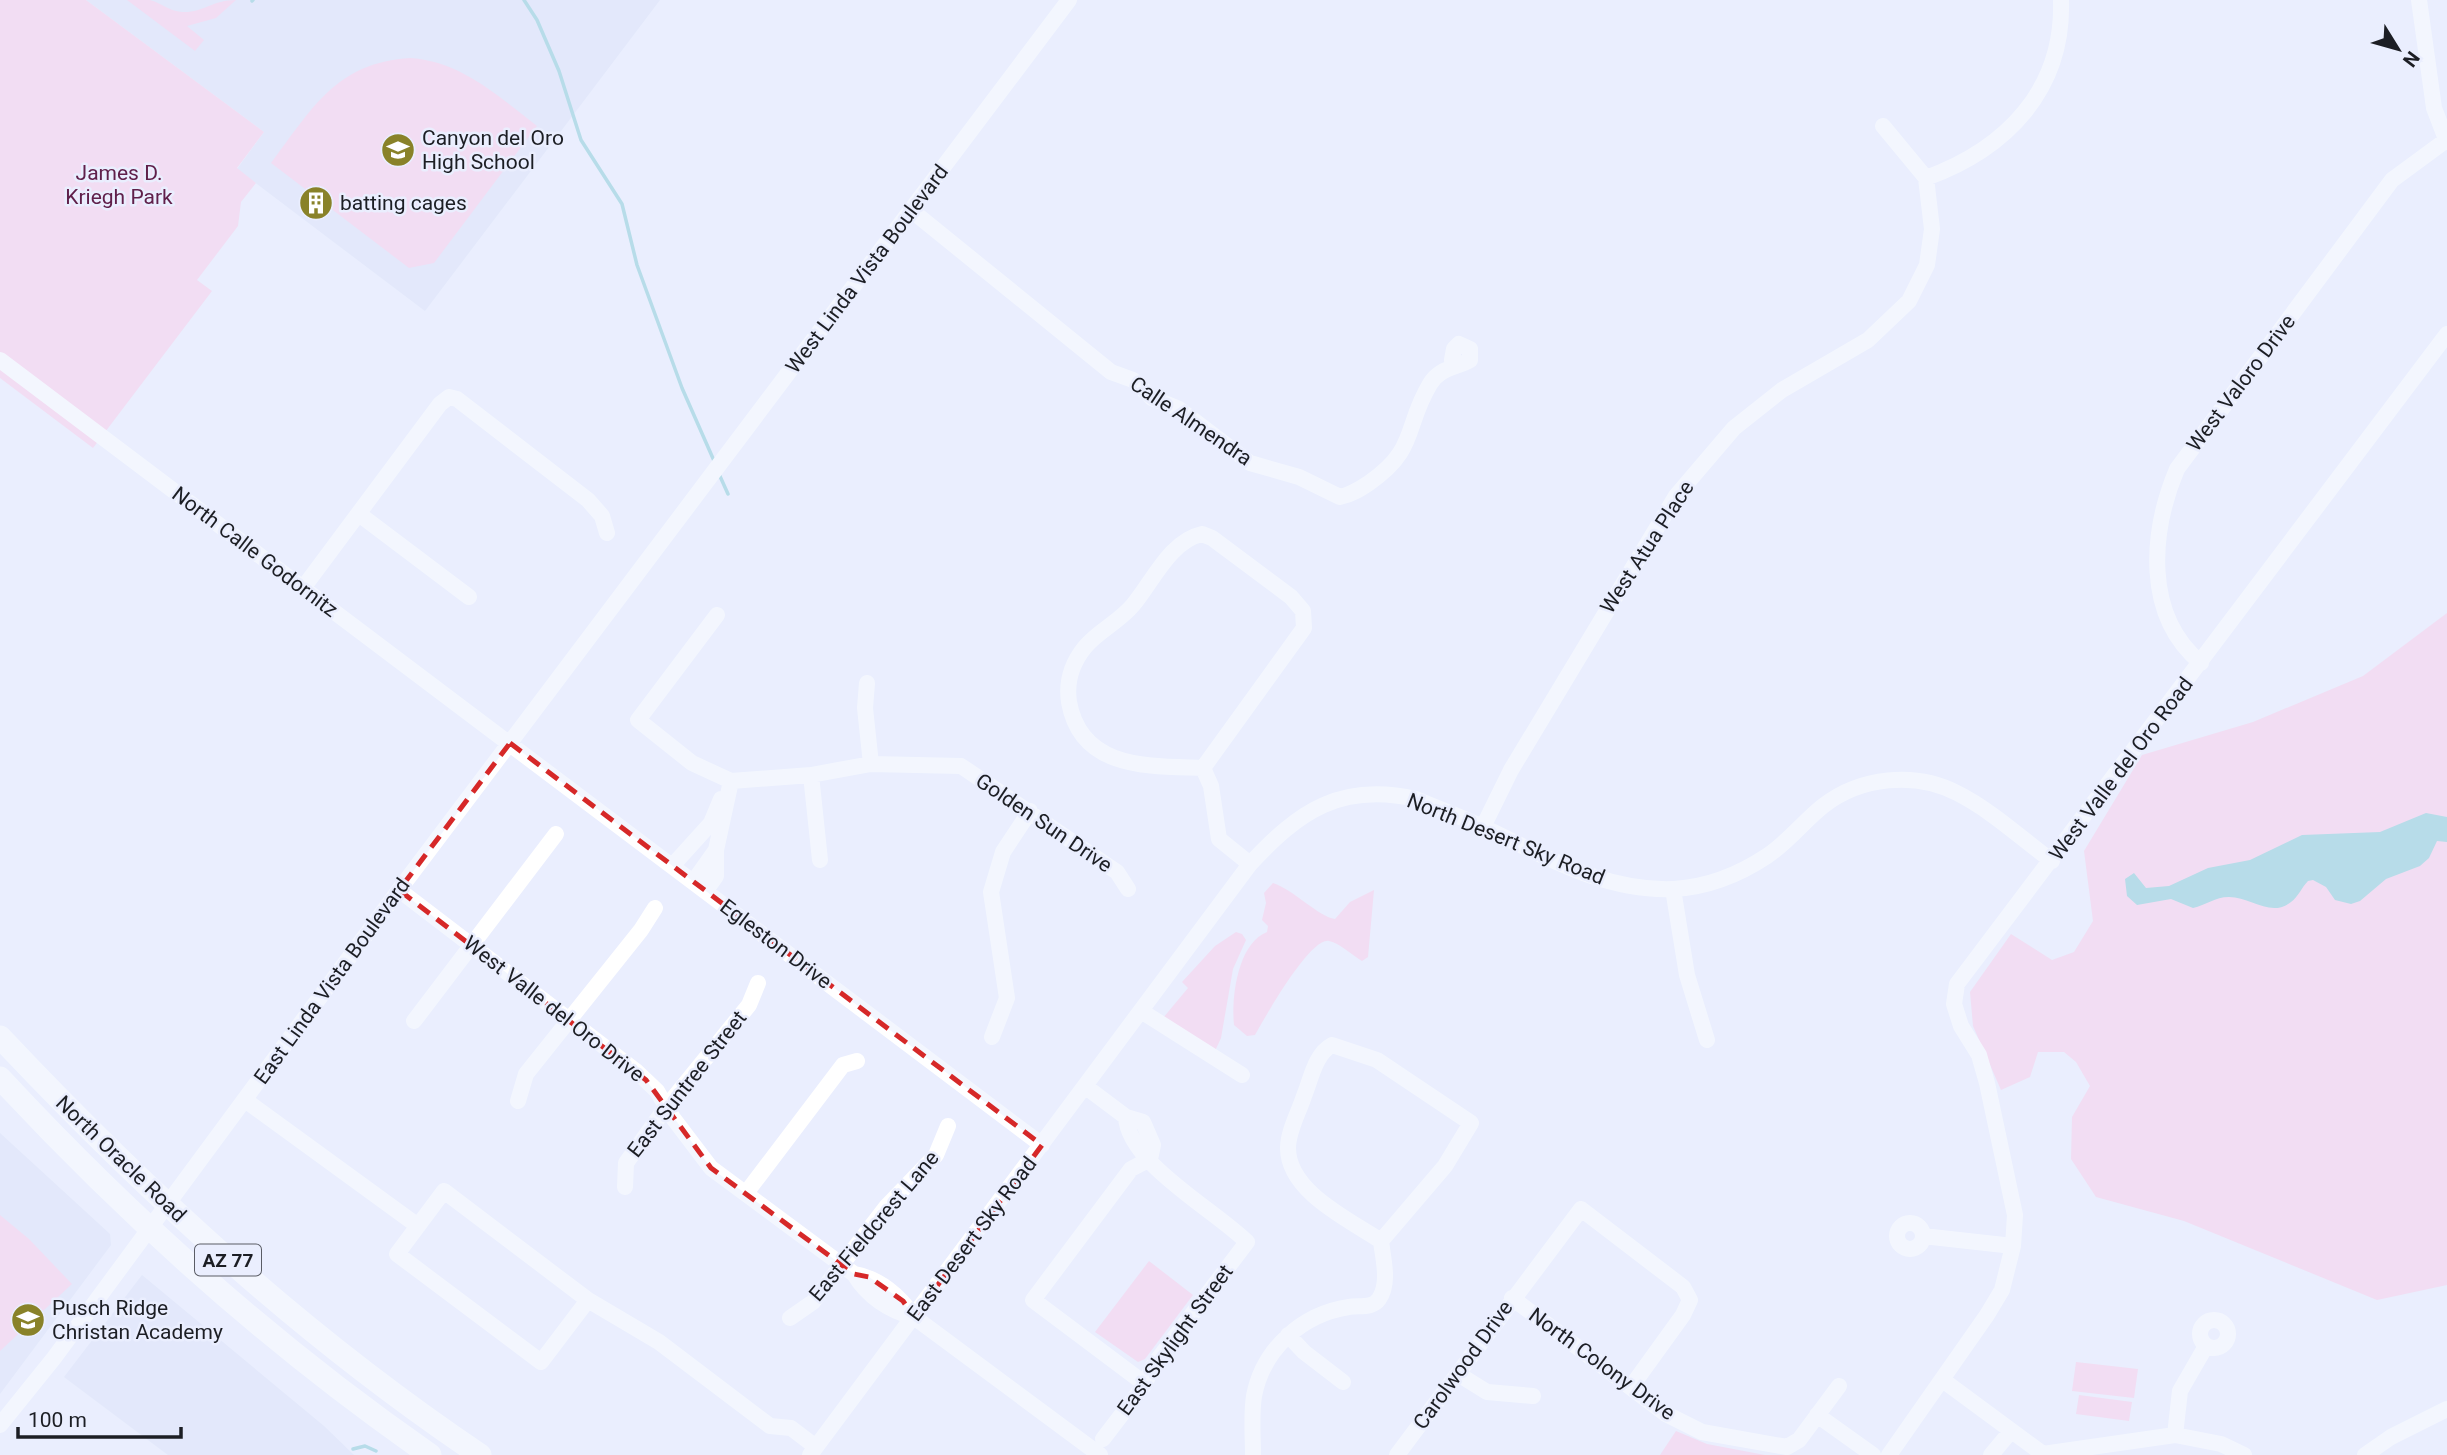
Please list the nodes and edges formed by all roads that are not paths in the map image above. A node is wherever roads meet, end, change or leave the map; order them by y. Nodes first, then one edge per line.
1 (1069, 0) edge
2 (2061, 0) edge
3 (2419, 0) edge
4 (1883, 126) dead end
5 (2446, 142) edge
6 (1926, 178) junction
7 (911, 210) junction
8 (2447, 334) edge
9 (0, 360) edge
10 (1454, 364) dead end
11 (359, 514) junction
12 (607, 533) dead end
13 (665, 538) joint
14 (303, 588) junction
15 (469, 597) dead end
16 (717, 615) dead end
17 (2201, 663) junction
18 (867, 683) dead end
19 (510, 743) junction
20 (871, 764) junction
21 (1203, 768) junction
22 (811, 775) junction
23 (731, 781) junction
24 (1030, 811) junction
25 (1483, 827) junction
26 (556, 834) dead end
27 (693, 844) junction
28 (716, 850) junction
29 (820, 860) dead end
30 (2052, 861) junction
31 (1250, 864) junction
32 (673, 865) junction
33 (700, 886) junction
34 (1128, 889) dead end
35 (1674, 889) junction
36 (399, 890) junction
37 (655, 908) dead end
38 (471, 945) junction
39 (758, 984) dead end
40 (1138, 1016) junction
41 (568, 1020) junction
42 (414, 1021) dead end
43 (0, 1037) edge
44 (992, 1038) dead end
45 (1707, 1040) dead end
46 (857, 1061) dead end
47 (1242, 1075) dead end
48 (0, 1078) edge
49 (1086, 1087) junction
50 (245, 1100) junction
51 (518, 1101) dead end
52 (667, 1106) junction
53 (948, 1126) dead end
54 (1042, 1145) junction
55 (1150, 1159) junction
56 (625, 1187) dead end
57 (746, 1193) junction
58 (166, 1205) junction
59 (418, 1226) junction
60 (149, 1228) junction
61 (1923, 1236) dead end
62 (1381, 1241) junction
63 (2013, 1246) junction
64 (848, 1269) junction
65 (1512, 1298) junction
66 (588, 1300) junction
67 (914, 1317) junction
68 (790, 1318) dead end
69 (1288, 1335) junction
70 (2206, 1346) dead end
71 (1458, 1374) junction
72 (1944, 1381) junction
73 (1343, 1382) dead end
74 (1145, 1384) junction
75 (1839, 1386) dead end
76 (1631, 1387) junction
77 (1532, 1396) dead end
78 (2447, 1409) edge
79 (1817, 1415) junction
80 (0, 1425) edge
81 (2011, 1431) junction
82 (398, 1433) junction
83 (2175, 1435) junction
84 (1101, 1447) edge
85 (813, 1451) edge
86 (1400, 1454) edge
87 (430, 1455) edge
88 (459, 1455) edge
89 (480, 1455) edge
90 (1254, 1455) edge
91 (1873, 1455) edge
92 (1889, 1455) edge
93 (1991, 1455) edge
94 (2244, 1455) edge
95 (2365, 1455) edge

1 - 7 street, West Linda Vista Boulevard
2 - 6 street
3 - 5 street
4 - 6 street
5 - 17 street, West Valoro Drive
6 - 25 street, West Atua Place
7 - 10 street, Calle Almendra
7 - 13 street, West Linda Vista Boulevard
8 - 17 street, West Valle del Oro Road
9 - 14 street, North Calle Godornitz
11 - 12 street
11 - 14 street
11 - 15 street
13 - 19 street, East Linda Vista Boulevard
14 - 19 street, North Calle Godornitz
16 - 23 street, Golden Sun Drive
17 - 30 street, West Valle del Oro Road
18 - 20 street
19 - 32 street, Egleston Drive
19 - 36 street, East Linda Vista Boulevard
20 - 22 street, Golden Sun Drive
20 - 24 street, Golden Sun Drive
21 - 21 street
21 - 31 street
22 - 23 street, Golden Sun Drive
22 - 29 street
23 - 27 street
23 - 28 street
24 - 34 street, Golden Sun Drive
24 - 44 street
25 - 31 street, North Desert Sky Road
25 - 35 street, North Desert Sky Road
26 - 38 street
27 - 28 street
27 - 32 street
28 - 33 street
30 - 35 street, North Desert Sky Road
30 - 63 street, West Valle del Oro Road
31 - 40 street, North Desert Sky Road
32 - 33 street, Egleston Drive
33 - 54 street, Egleston Drive
35 - 45 street
36 - 38 street, West Valle del Oro Drive
36 - 50 street, East Linda Vista Boulevard
37 - 41 street
38 - 41 street, West Valle del Oro Drive
38 - 42 street
39 - 52 street, East Suntree Street
40 - 47 street
40 - 49 street, East Desert Sky Road
41 - 51 street
41 - 52 street, West Valle del Oro Drive
43 - 58 highway, North Oracle Road / AZ 77
46 - 57 street
48 - 60 highway, North Oracle Road / AZ 77
49 - 54 street, East Desert Sky Road
49 - 55 street
50 - 58 street, East Linda Vista Boulevard
50 - 59 street
52 - 56 street, East Suntree Street
52 - 57 street, West Valle del Oro Drive
53 - 64 street, East Fieldcrest Lane
54 - 67 street, East Desert Sky Road
55 - 74 street, East Skylight Street
55 - 74 street
57 - 64 street, West Valle del Oro Drive
58 - 60 street, East Linda Vista Boulevard
58 - 89 highway, North Oracle Road / AZ 77
59 - 66 street
59 - 66 street
60 - 80 street, East Linda Vista Boulevard
60 - 82 highway, North Oracle Road / AZ 77
61 - 63 street
62 - 62 street
62 - 69 street
63 - 72 street, West Valle del Oro Road
64 - 67 street, West Valle del Oro Drive
64 - 68 street, East Fieldcrest Lane
65 - 71 street, Carolwood Drive
65 - 76 street, North Colony Drive
65 - 76 street, Carolwood Drive
66 - 85 street
67 - 84 street, West Valle del Oro Drive
67 - 85 street, East Desert Sky Road
69 - 73 street
69 - 90 street
70 - 83 street
71 - 77 street
71 - 86 street, Carolwood Drive
72 - 81 street
72 - 92 street, West Valle del Oro Road
74 - 84 street, East Skylight Street
75 - 79 street, North Colony Drive
76 - 79 street, North Colony Drive
78 - 95 street
79 - 91 street
81 - 83 street
81 - 93 street
82 - 87 highway, North Oracle Road / AZ 77
82 - 88 highway
83 - 94 street

